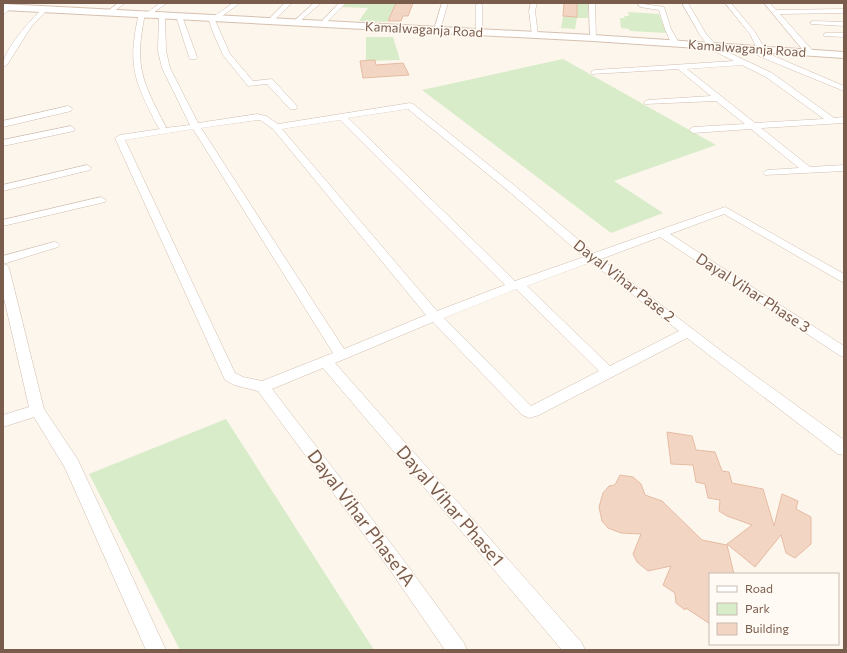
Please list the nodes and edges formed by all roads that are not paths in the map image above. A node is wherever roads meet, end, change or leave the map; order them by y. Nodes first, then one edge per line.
1 (122, 3) edge
2 (164, 3) edge
3 (236, 3) edge
4 (289, 3) edge
5 (318, 3) edge
6 (343, 3) edge
7 (445, 3) edge
8 (534, 3) edge
9 (592, 3) edge
10 (640, 3) edge
11 (685, 3) edge
12 (728, 3) edge
13 (767, 3) edge
14 (841, 3) edge
15 (479, 5) dead end
16 (844, 5) edge
17 (5, 9) edge
18 (45, 9) junction
19 (844, 11) edge
20 (110, 12) junction
21 (776, 12) junction
22 (145, 13) junction
23 (162, 14) junction
24 (179, 16) junction
25 (213, 17) junction
26 (270, 21) junction
27 (296, 22) junction
28 (813, 23) dead end
29 (322, 24) junction
30 (844, 24) edge
31 (438, 30) junction
32 (478, 32) junction
33 (535, 35) junction
34 (826, 35) dead end
35 (844, 35) edge
36 (593, 38) junction
37 (675, 43) junction
38 (709, 45) junction
39 (757, 48) junction
40 (810, 53) junction
41 (844, 55) edge
42 (193, 57) dead end
43 (744, 63) junction
44 (3, 65) edge
45 (680, 67) junction
46 (596, 72) dead end
47 (844, 89) edge
48 (719, 98) junction
49 (648, 102) dead end
50 (293, 107) dead end
51 (68, 109) dead end
52 (342, 117) junction
53 (844, 120) edge
54 (833, 121) junction
55 (3, 124) edge
56 (195, 126) junction
57 (754, 126) junction
58 (162, 127) dead end
59 (276, 127) junction
60 (71, 129) dead end
61 (693, 130) dead end
62 (3, 143) edge
63 (87, 168) dead end
64 (844, 168) edge
65 (807, 170) junction
66 (768, 173) dead end
67 (3, 188) edge
68 (101, 200) dead end
69 (3, 223) edge
70 (661, 233) junction
71 (54, 245) dead end
72 (593, 258) junction
73 (3, 260) edge
74 (3, 268) edge
75 (844, 279) edge
76 (515, 285) junction
77 (434, 316) junction
78 (688, 332) junction
79 (844, 352) edge
80 (341, 355) junction
81 (326, 362) junction
82 (610, 374) junction
83 (264, 387) junction
84 (37, 410) junction
85 (3, 422) edge
86 (844, 449) edge
87 (156, 650) edge
88 (457, 650) edge
89 (575, 650) edge

1 - 20 street
2 - 22 street
3 - 25 street
4 - 26 street
5 - 27 street
6 - 29 street
7 - 31 street
8 - 33 street
9 - 36 street
10 - 37 street
11 - 38 street
12 - 39 street
13 - 21 street
14 - 16 street
15 - 32 street
17 - 18 main road, Kamalwaganja Road
18 - 20 main road, Kamalwaganja Road
18 - 44 street
19 - 21 street
20 - 22 main road, Kamalwaganja Road
21 - 40 street
22 - 23 main road, Kamalwaganja Road
22 - 58 street
23 - 24 main road, Kamalwaganja Road
23 - 56 street
24 - 25 main road, Kamalwaganja Road
24 - 42 street
25 - 26 main road, Kamalwaganja Road
25 - 50 street
26 - 27 main road, Kamalwaganja Road
27 - 29 main road, Kamalwaganja Road
28 - 30 street
29 - 31 main road, Kamalwaganja Road
31 - 32 main road, Kamalwaganja Road
32 - 33 main road, Kamalwaganja Road
33 - 36 main road, Kamalwaganja Road
34 - 35 street
36 - 37 main road, Kamalwaganja Road
37 - 38 main road, Kamalwaganja Road
38 - 39 main road, Kamalwaganja Road
38 - 43 street
39 - 40 main road, Kamalwaganja Road
39 - 47 street
40 - 41 main road, Kamalwaganja Road
43 - 45 street
43 - 54 street
45 - 46 street
45 - 48 street
48 - 49 street
48 - 57 street
51 - 55 street
52 - 59 street
52 - 72 street, Dayal Vihar Pase 2
52 - 76 street
53 - 54 street
54 - 57 street
56 - 59 street
56 - 80 street
56 - 83 street
57 - 61 street
57 - 65 street
59 - 77 street
60 - 62 street
63 - 67 street
64 - 65 street
65 - 66 street
68 - 69 street
70 - 72 street
70 - 75 street
70 - 79 street, Dayal Vihar Phase 3
71 - 73 street
72 - 76 street
72 - 78 street, Dayal Vihar Pase 2
74 - 84 street
76 - 77 street
76 - 82 street
77 - 80 street
77 - 82 street
78 - 82 street
78 - 86 street, Dayal Vihar Pase 2
80 - 81 street
81 - 83 street
81 - 89 street, Dayal Vihar Phase1
83 - 88 street, Dayal Vihar Phase1A
84 - 85 street
84 - 87 street

